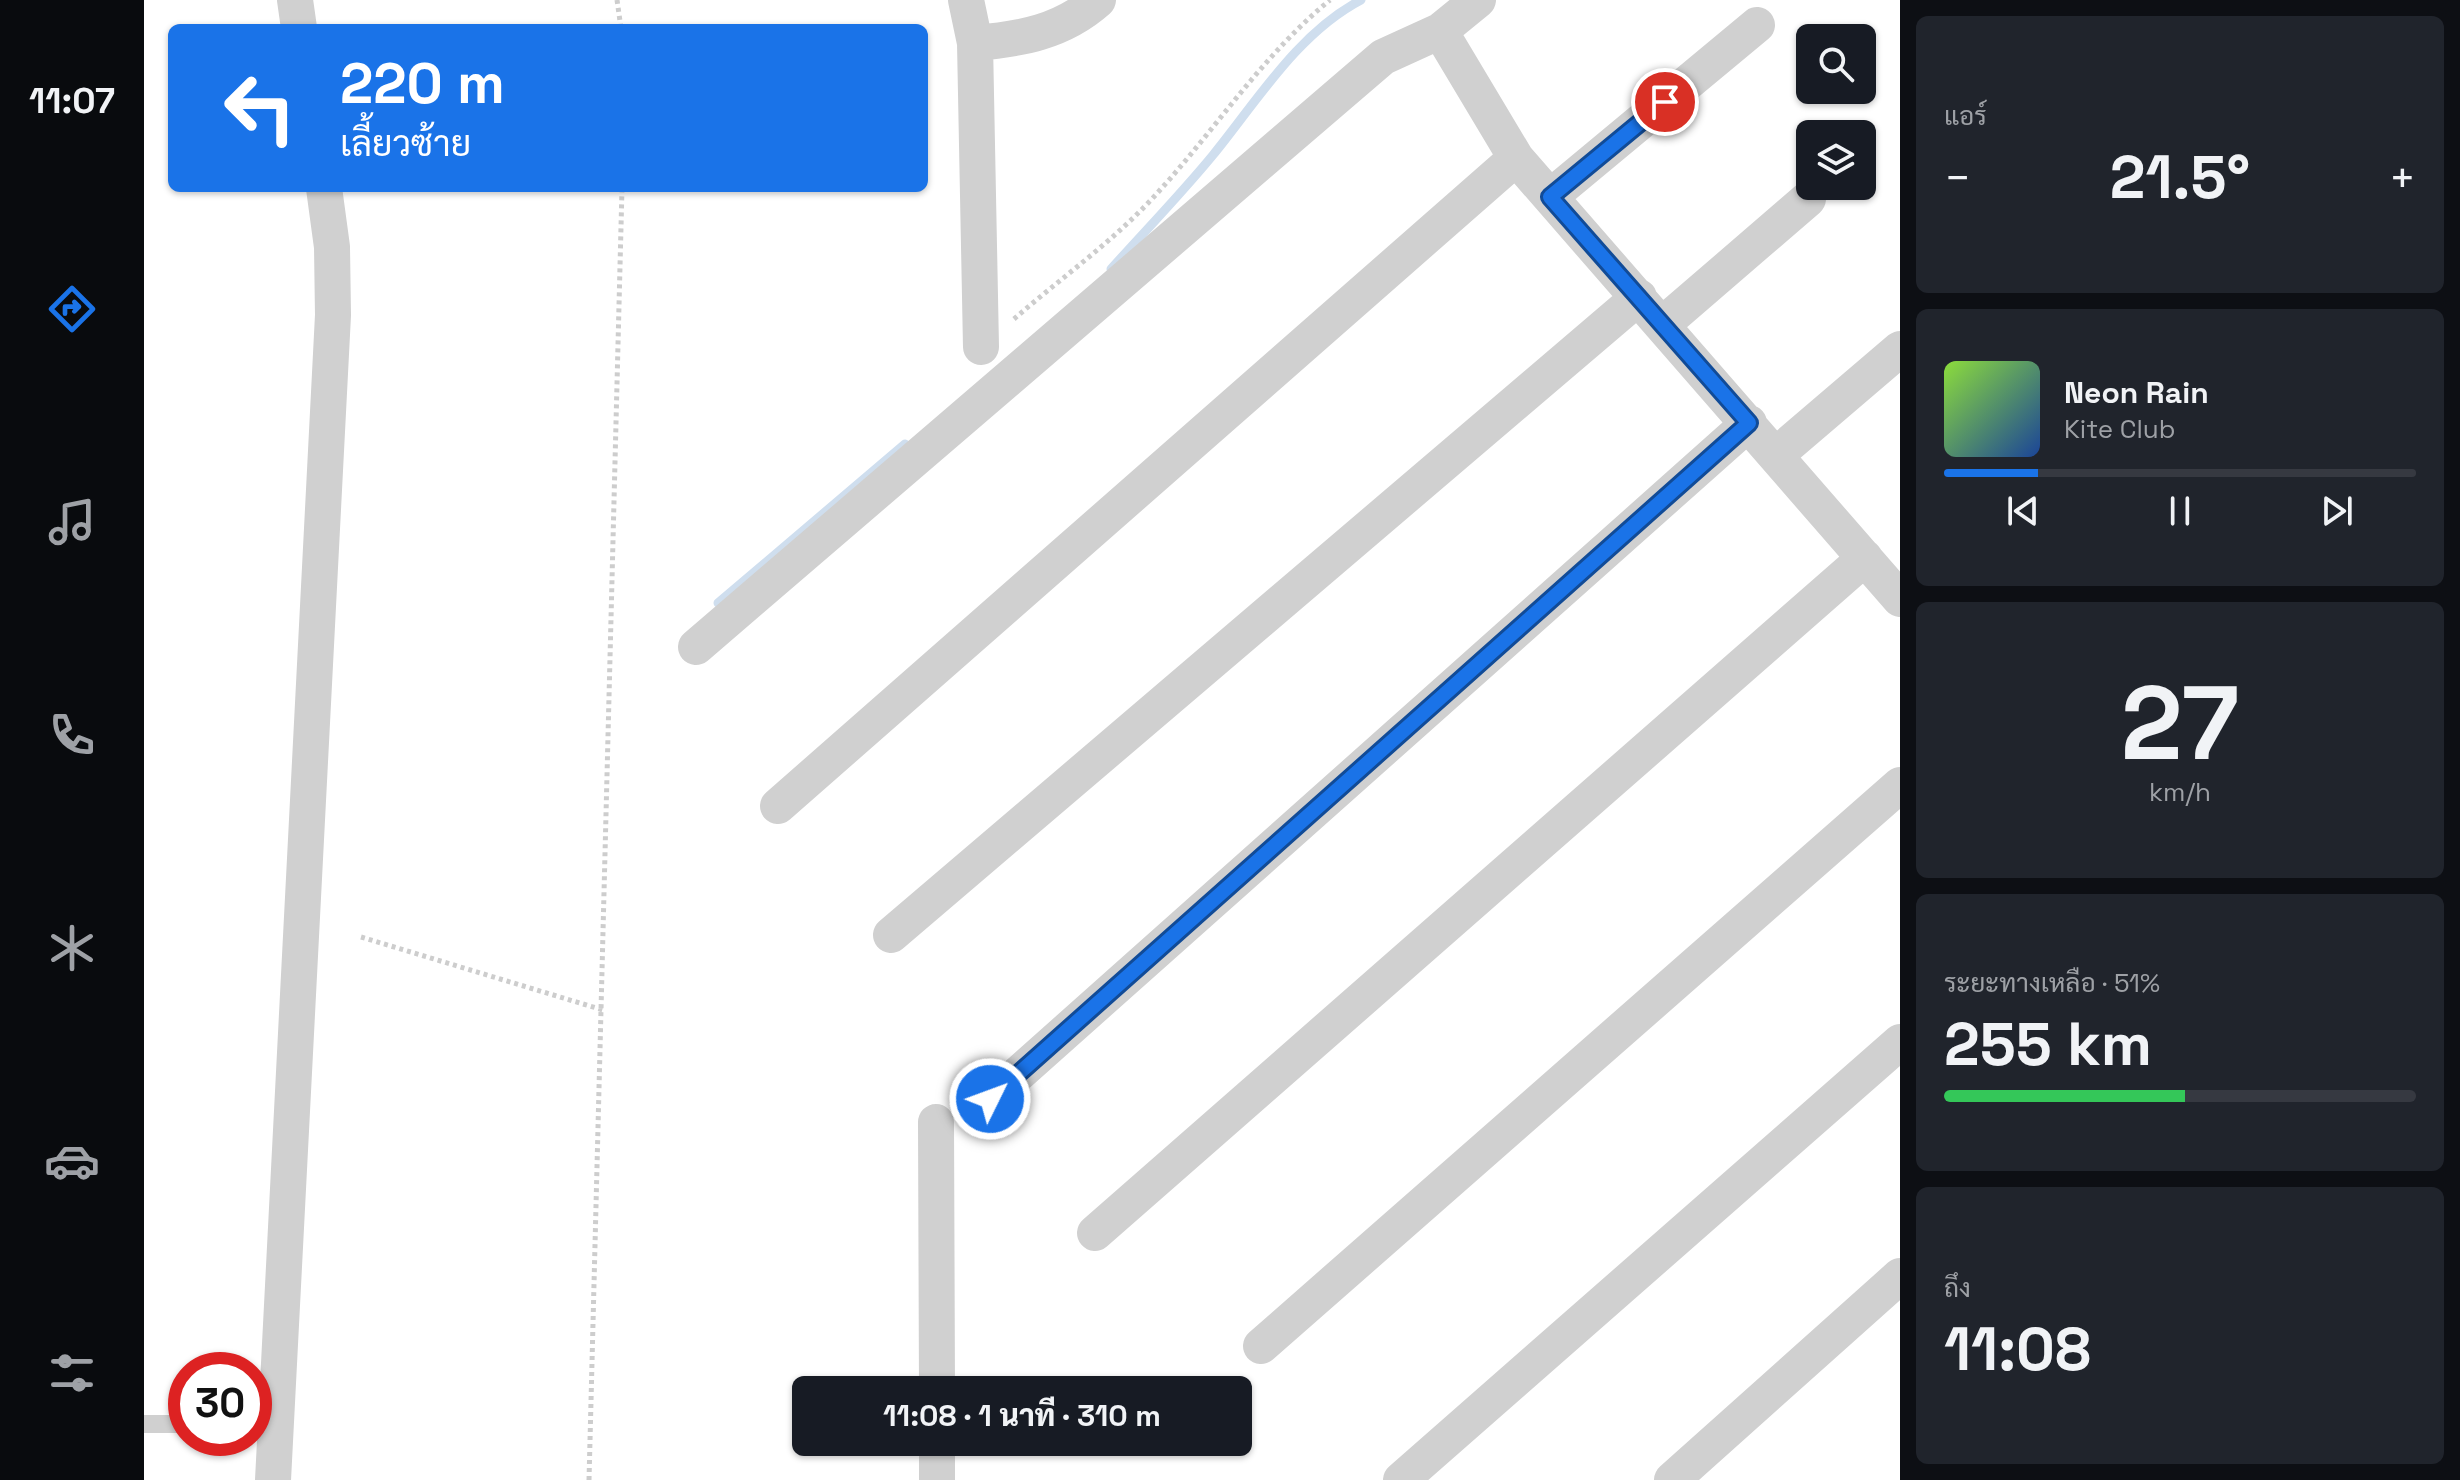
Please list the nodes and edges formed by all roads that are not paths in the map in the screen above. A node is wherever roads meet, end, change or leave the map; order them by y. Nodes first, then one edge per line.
1 (295, 0) edge
2 (966, 0) edge
3 (1098, 0) edge
4 (1478, 0) edge
5 (298, 24) edge
6 (1757, 25) dead end
7 (1440, 31) junction
8 (975, 43) junction
9 (1516, 158) junction
10 (325, 192) edge
11 (1550, 197) junction
12 (1807, 200) edge
13 (1639, 297) junction
14 (1663, 324) junction
15 (981, 347) road end
16 (1900, 349) edge
17 (1749, 423) junction
18 (1776, 455) junction
19 (1865, 558) junction
20 (1897, 589) edge
21 (696, 647) dead end
22 (1900, 785) edge
23 (778, 806) dead end
24 (891, 935) dead end
25 (1900, 1042) edge
26 (990, 1099) dead end
27 (936, 1122) dead end
28 (1095, 1233) dead end
29 (1900, 1276) edge
30 (1261, 1346) dead end
31 (270, 1352) edge
32 (937, 1376) edge
33 (144, 1424) edge
34 (168, 1424) edge
35 (270, 1456) edge
36 (937, 1456) edge
37 (273, 1480) edge
38 (937, 1480) edge
39 (1401, 1480) edge
40 (1672, 1480) edge

1 - 5 street
2 - 8 street
3 - 8 street
4 - 7 street
6 - 11 street
7 - 9 street
7 - 21 street
8 - 15 street
9 - 11 street
9 - 23 street
10 - 31 street
11 - 13 street
12 - 14 street
13 - 14 street
13 - 24 street
14 - 17 street
16 - 18 street
17 - 18 street
17 - 26 street
18 - 19 street
19 - 20 street
19 - 28 street
22 - 30 street
25 - 39 street
27 - 32 street
29 - 40 street
33 - 34 lane
35 - 37 street
36 - 38 street

